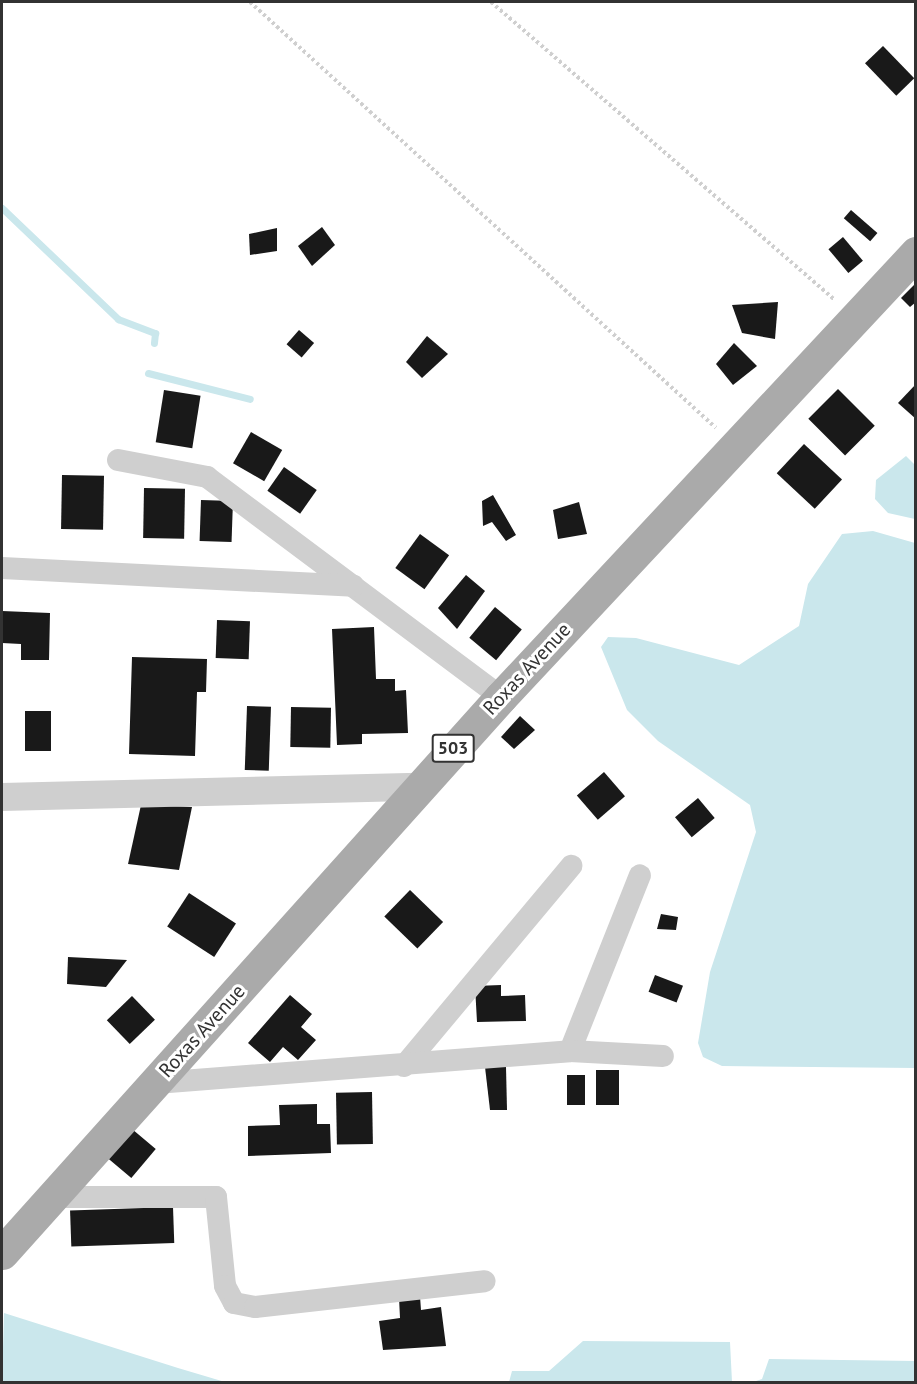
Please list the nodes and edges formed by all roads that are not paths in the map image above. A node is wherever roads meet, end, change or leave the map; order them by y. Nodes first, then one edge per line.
1 (915, 253) edge
2 (118, 460) dead end
3 (2, 568) edge
4 (354, 586) junction
5 (501, 697) junction
6 (418, 787) junction
7 (2, 796) edge
8 (571, 866) dead end
9 (639, 875) dead end
10 (570, 1051) junction
11 (663, 1056) dead end
12 (404, 1066) junction
13 (156, 1083) junction
14 (55, 1197) junction
15 (2, 1253) edge
16 (485, 1281) dead end

1 - 5 main road, Roxas Avenue / 503
2 - 4 street
3 - 4 street
4 - 5 street
5 - 6 main road, Roxas Avenue / 503
6 - 7 street
6 - 13 main road, Roxas Avenue / 503
8 - 12 street
9 - 10 street
10 - 11 street
10 - 12 street
12 - 13 street
13 - 14 main road, Roxas Avenue / 503
14 - 15 main road, Roxas Avenue / 503
14 - 16 street

